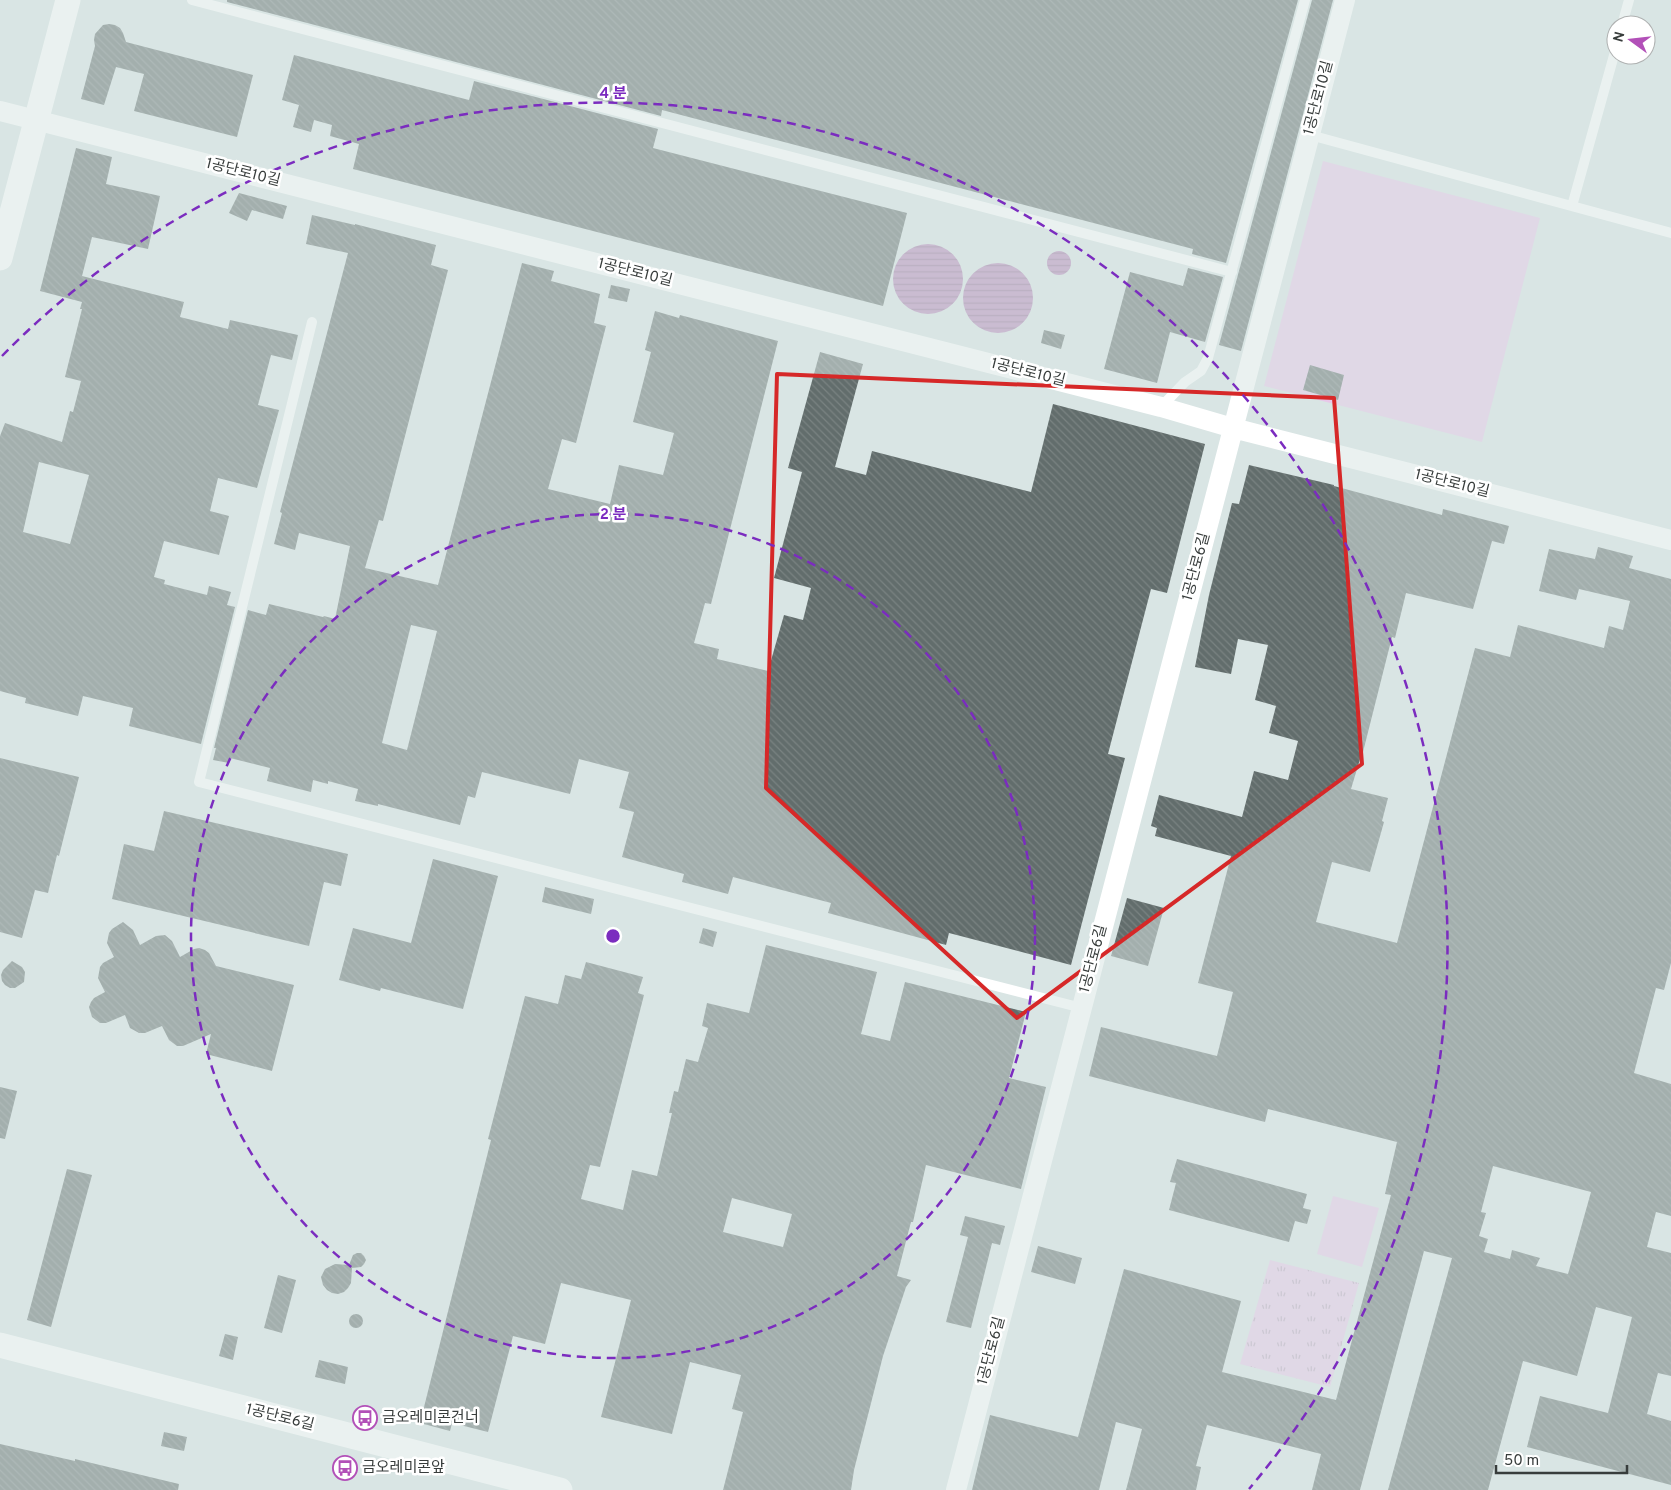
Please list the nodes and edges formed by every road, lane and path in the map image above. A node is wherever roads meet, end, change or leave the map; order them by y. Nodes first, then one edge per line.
1 (68, 0) edge
2 (192, 0) edge
3 (1305, 0) edge
4 (1345, 0) edge
5 (1630, 0) edge
6 (1625, 15) edge
7 (1611, 65) edge
8 (0, 111) edge
9 (37, 120) junction
10 (1310, 135) junction
11 (1572, 206) junction
12 (1671, 233) edge
13 (0, 258) edge
14 (1232, 272) junction
15 (312, 322) dead end
16 (1160, 407) junction
17 (1233, 428) junction
18 (1671, 540) edge
19 (1082, 1008) junction
20 (0, 1345) edge
21 (546, 1488) edge
22 (956, 1490) edge

1 - 9 street
2 - 14 lane
3 - 14 lane
4 - 10 street, 1공단로10길
5 - 6 lane
7 - 11 lane
8 - 9 street, 1공단로10길
9 - 13 street
9 - 16 street, 1공단로10길
10 - 11 lane
10 - 17 street, 1공단로10길
11 - 12 lane
14 - 16 lane
15 - 19 lane
16 - 17 street, 1공단로10길
17 - 18 street, 1공단로10길
17 - 19 street, 1공단로6길
19 - 22 street, 1공단로6길
20 - 21 street, 1공단로6길

